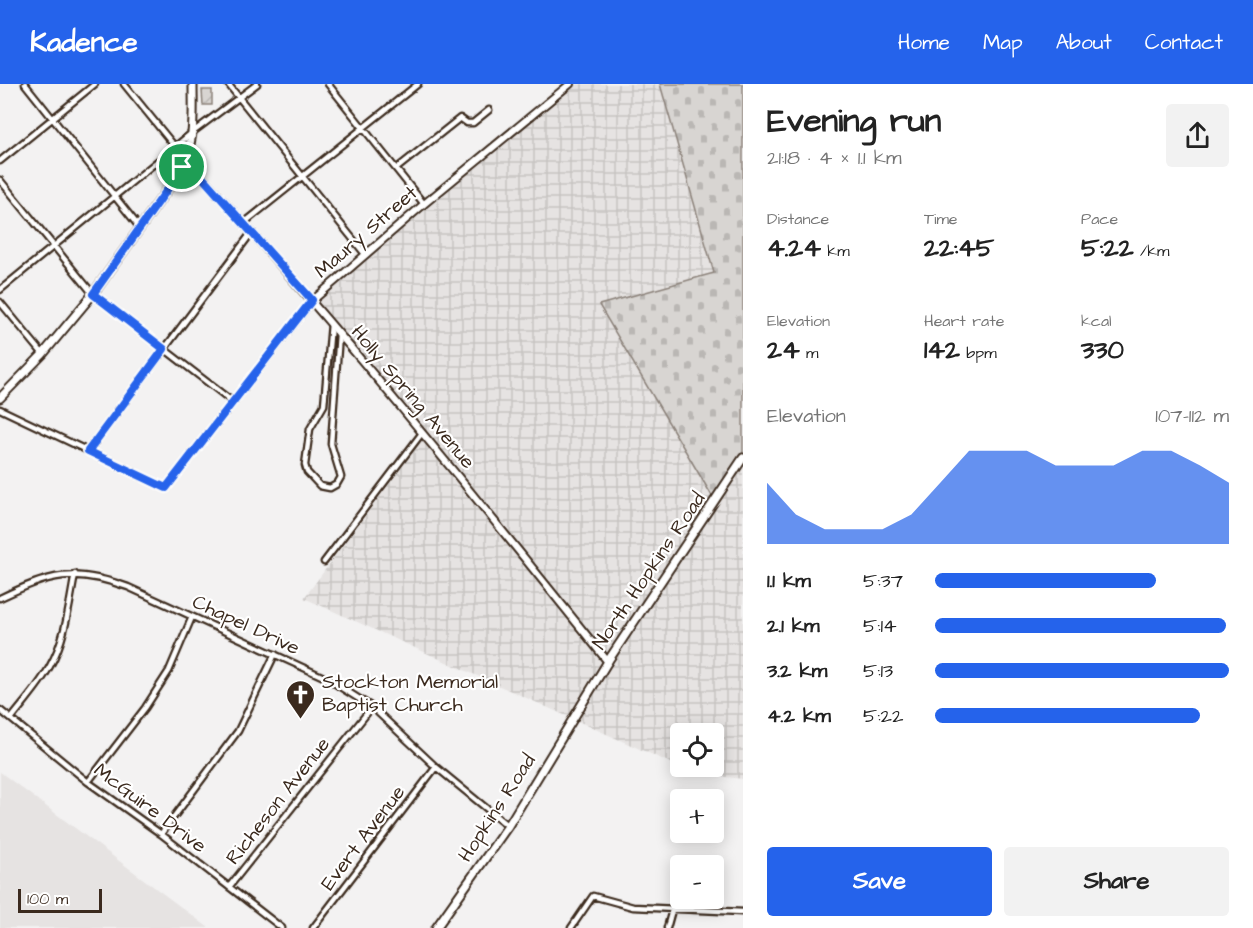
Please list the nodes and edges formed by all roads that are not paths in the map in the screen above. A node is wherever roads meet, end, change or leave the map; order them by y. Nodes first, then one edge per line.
1 (25, 84) edge
2 (95, 84) edge
3 (124, 84) edge
4 (193, 84) edge
5 (228, 84) edge
6 (257, 84) edge
7 (328, 84) edge
8 (418, 84) edge
9 (570, 84) edge
10 (239, 98) junction
11 (489, 110) dead end
12 (52, 118) junction
13 (364, 129) junction
14 (193, 132) junction
15 (176, 147) junction
16 (186, 159) junction
17 (0, 160) edge
18 (396, 169) junction
19 (303, 176) junction
20 (0, 180) edge
21 (115, 197) junction
22 (424, 204) junction
23 (244, 223) junction
24 (140, 228) junction
25 (252, 232) junction
26 (54, 246) junction
27 (365, 254) junction
28 (0, 290) edge
29 (93, 294) junction
30 (312, 300) junction
31 (0, 302) edge
32 (331, 324) junction
33 (339, 334) junction
34 (164, 349) junction
35 (43, 354) junction
36 (0, 398) edge
37 (233, 402) junction
38 (0, 409) edge
39 (423, 432) junction
40 (88, 451) junction
41 (743, 458) edge
42 (324, 562) dead end
43 (75, 574) junction
44 (0, 590) edge
45 (1, 597) edge
46 (192, 617) junction
47 (275, 654) junction
48 (608, 662) junction
49 (583, 703) joint
50 (372, 706) junction
51 (0, 710) edge
52 (11, 719) junction
53 (436, 767) junction
54 (88, 782) junction
55 (508, 826) junction
56 (161, 834) junction
57 (229, 887) junction
58 (672, 910) junction
59 (743, 912) edge
60 (282, 928) edge
61 (313, 928) edge
62 (436, 928) edge
63 (571, 928) edge
64 (667, 928) edge

1 - 12 street
2 - 12 street
3 - 15 street
4 - 14 main road
5 - 10 street
6 - 10 street
7 - 13 street
8 - 13 street
9 - 22 street, Maury Street
10 - 14 street
10 - 19 street
11 - 18 street
12 - 17 street
12 - 21 street
13 - 18 street
13 - 19 street
14 - 15 street
14 - 16 main road
15 - 16 street
15 - 21 street
16 - 23 street, Holly Spring Avenue
16 - 24 main road
18 - 22 street
19 - 23 street
19 - 27 street
20 - 26 street
21 - 24 street
21 - 26 street
22 - 27 street, Maury Street
23 - 25 street, Holly Spring Avenue
24 - 29 main road
25 - 30 street, Holly Spring Avenue
25 - 34 street
26 - 28 street
26 - 29 street
27 - 30 street, Maury Street
29 - 34 street
29 - 35 main road
30 - 32 street, Holly Spring Avenue
30 - 37 street, Maury Street
31 - 35 street
32 - 33 street, Holly Spring Avenue
32 - 33 street
33 - 39 street, Holly Spring Avenue
34 - 37 street
34 - 40 street
35 - 36 main road
37 - 40 street, Maury Street
38 - 40 street
39 - 42 street
39 - 48 street, Holly Spring Avenue
41 - 48 main road, North Hopkins Road
43 - 45 street, Chapel Drive
43 - 46 street, Chapel Drive
43 - 52 street
44 - 45 street
46 - 47 street, Chapel Drive
46 - 54 street
47 - 50 street, Chapel Drive
47 - 56 street
48 - 49 main road, North Hopkins Road
49 - 55 main road, Hopkins Road
50 - 53 street, Chapel Drive
50 - 57 street, Richeson Avenue
51 - 52 street, McGuire Drive
52 - 54 street, McGuire Drive
53 - 55 street, Chapel Drive
53 - 61 street, Evert Avenue
54 - 56 street, McGuire Drive
55 - 62 main road, Hopkins Road
56 - 57 street, McGuire Drive
57 - 60 street, McGuire Drive
58 - 59 street
58 - 63 street
58 - 64 street

